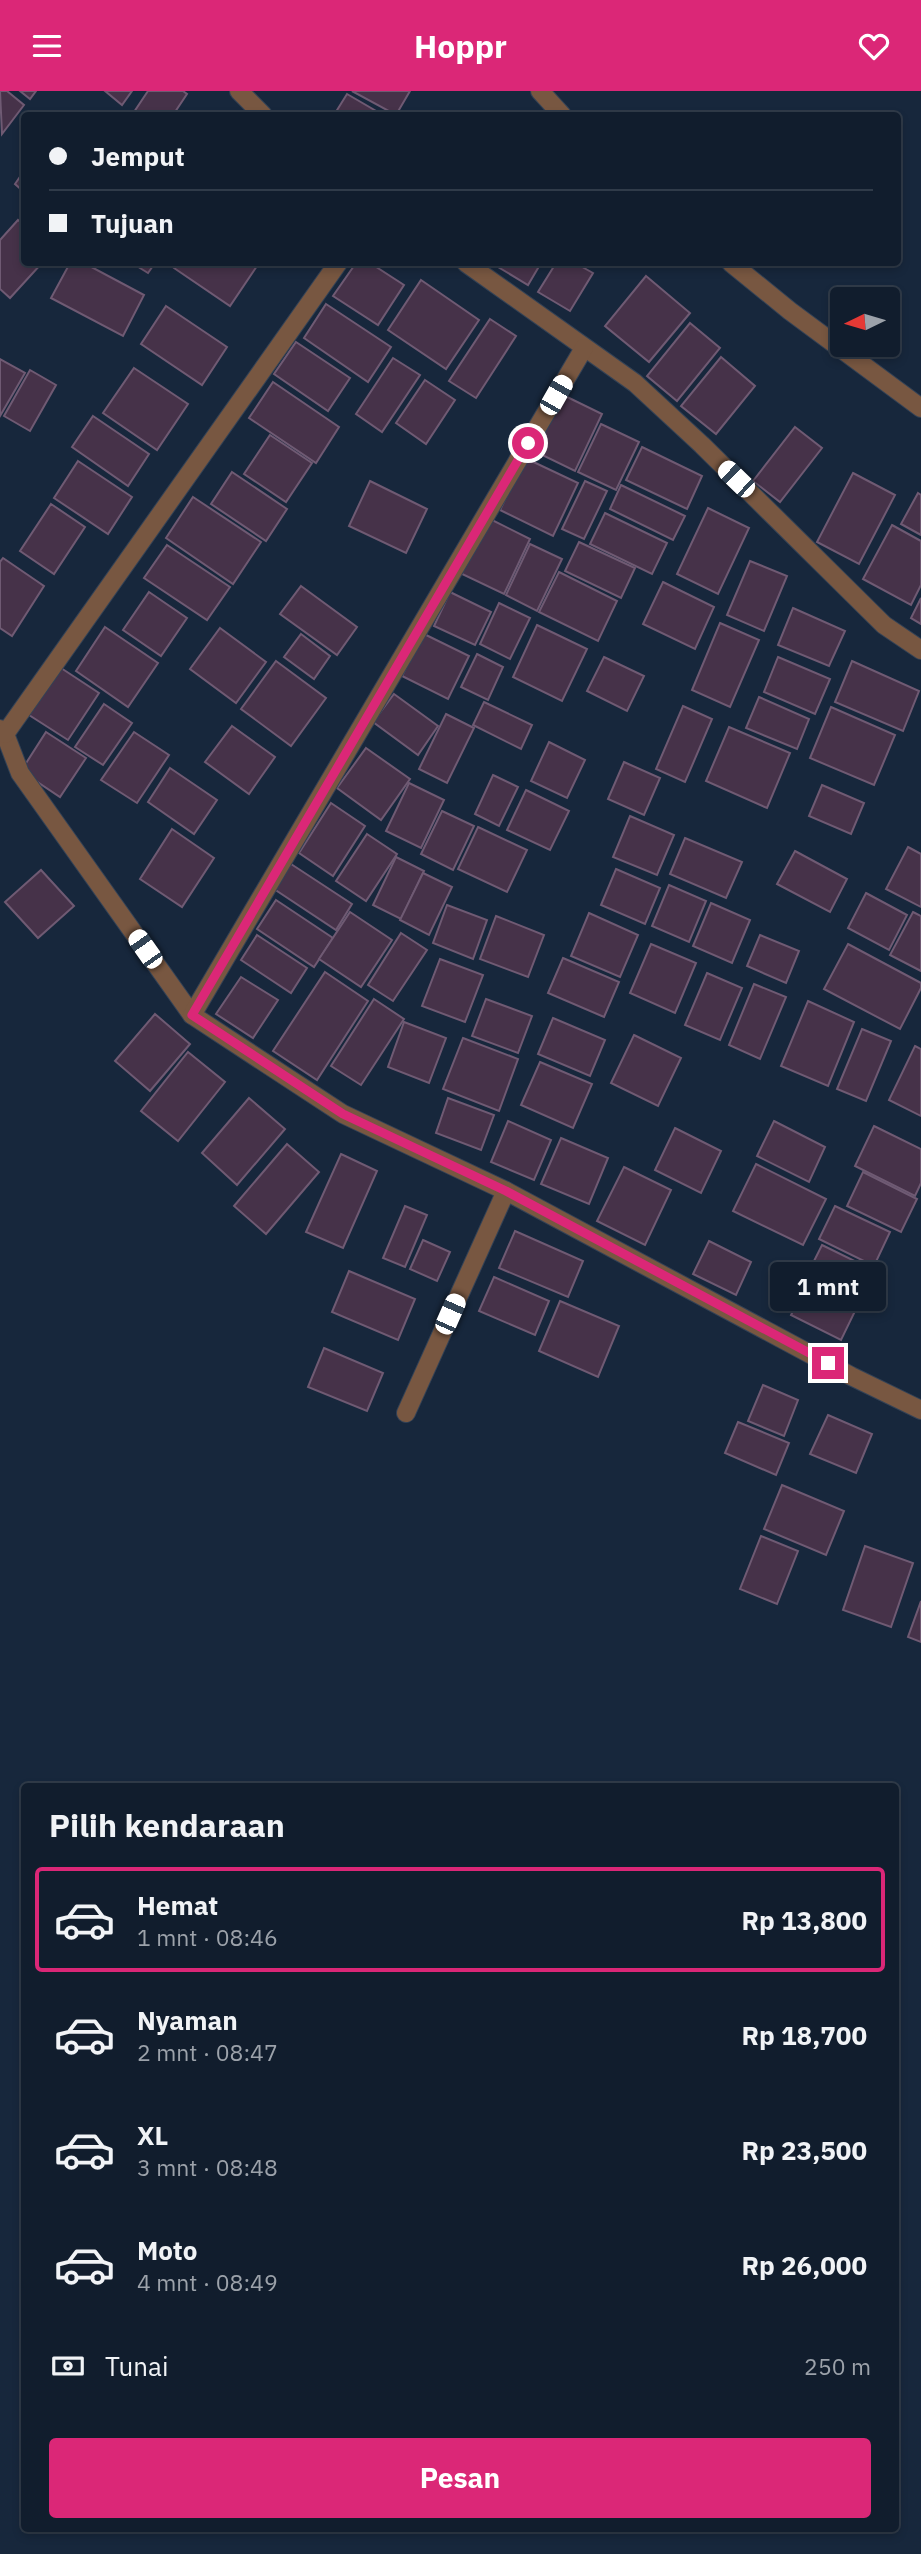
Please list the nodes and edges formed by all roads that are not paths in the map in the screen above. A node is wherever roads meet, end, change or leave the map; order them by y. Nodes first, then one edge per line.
1 (239, 91) edge
2 (540, 91) edge
3 (260, 112) edge
4 (559, 112) edge
5 (336, 266) edge
6 (470, 266) edge
7 (735, 266) edge
8 (584, 348) junction
9 (921, 408) edge
10 (921, 650) edge
11 (2, 732) edge
12 (192, 1015) junction
13 (506, 1191) junction
14 (921, 1410) edge
15 (406, 1413) dead end

1 - 3 street
2 - 4 street
5 - 11 street
6 - 8 street
7 - 9 street
8 - 10 street
8 - 12 street
11 - 12 street
12 - 13 street
13 - 14 street
13 - 15 street

